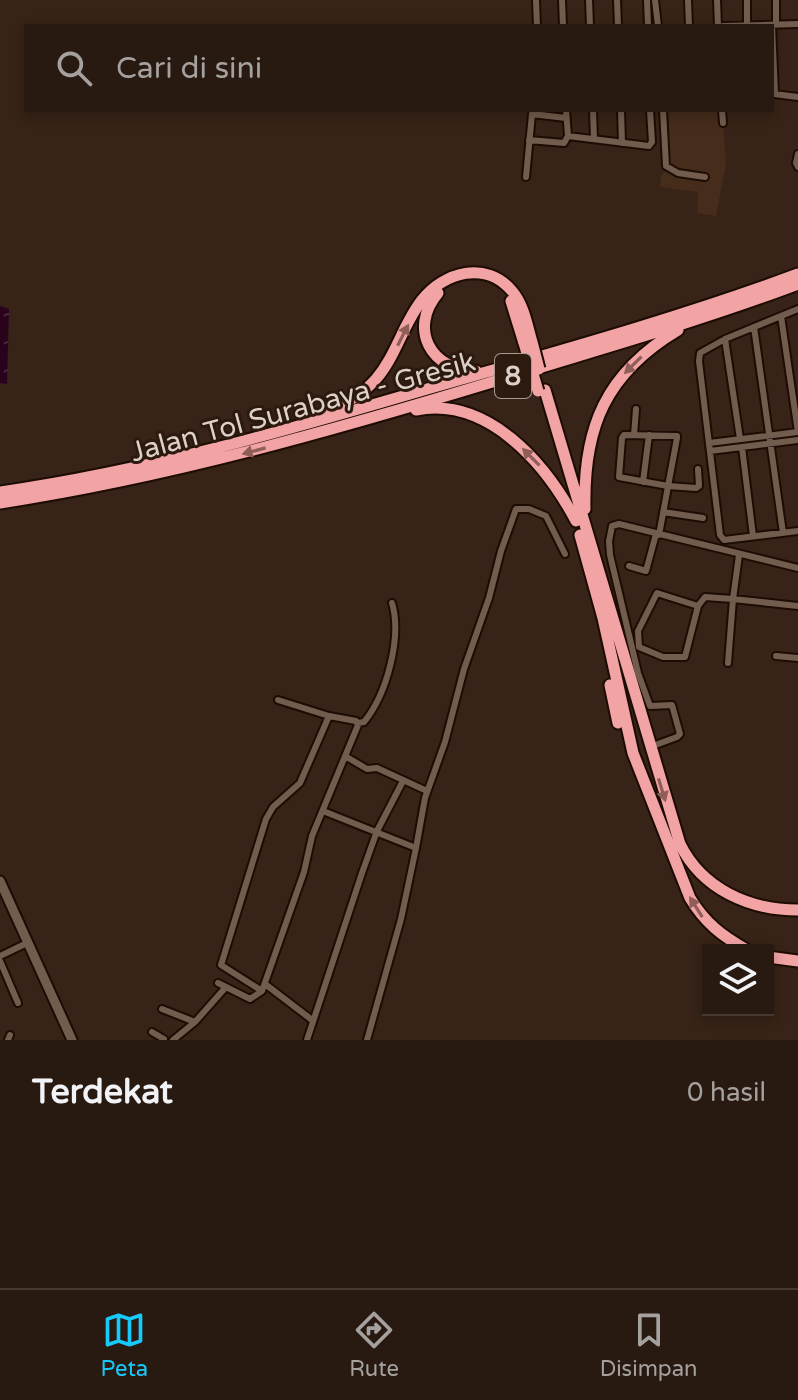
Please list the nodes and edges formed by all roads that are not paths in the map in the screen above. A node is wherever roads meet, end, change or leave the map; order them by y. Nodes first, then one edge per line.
1 (536, 0) edge
2 (562, 0) edge
3 (589, 0) edge
4 (617, 0) edge
5 (647, 0) edge
6 (655, 0) edge
7 (688, 0) edge
8 (717, 0) edge
9 (747, 0) edge
10 (776, 0) edge
11 (537, 24) edge
12 (563, 24) edge
13 (590, 24) edge
14 (618, 24) edge
15 (648, 24) edge
16 (658, 24) edge
17 (689, 24) edge
18 (721, 24) edge
19 (746, 24) edge
20 (774, 24) edge
21 (798, 24) edge
22 (774, 94) edge
23 (798, 97) edge
24 (538, 112) edge
25 (593, 112) edge
26 (621, 112) edge
27 (650, 112) edge
28 (663, 112) edge
29 (722, 112) edge
30 (566, 114) edge
31 (723, 123) dead end
32 (568, 136) junction
33 (594, 139) junction
34 (529, 140) junction
35 (622, 143) junction
36 (798, 154) edge
37 (798, 167) edge
38 (526, 177) dead end
39 (705, 177) dead end
40 (798, 274) edge
41 (798, 284) edge
42 (798, 309) edge
43 (781, 316) junction
44 (696, 320) junction
45 (754, 327) junction
46 (725, 339) junction
47 (528, 342) junction
48 (489, 372) junction
49 (636, 409) dead end
50 (329, 430) junction
51 (798, 432) edge
52 (634, 435) junction
53 (649, 435) junction
54 (254, 439) junction
55 (770, 440) junction
56 (798, 440) edge
57 (741, 443) junction
58 (710, 447) junction
59 (698, 469) dead end
60 (643, 482) junction
61 (668, 486) junction
62 (0, 492) edge
63 (0, 503) edge
64 (663, 512) junction
65 (703, 518) dead end
66 (580, 524) junction
67 (798, 531) edge
68 (783, 533) junction
69 (657, 534) junction
70 (753, 536) junction
71 (565, 554) dead end
72 (739, 555) junction
73 (629, 566) dead end
74 (798, 568) edge
75 (733, 599) junction
76 (392, 603) dead end
77 (698, 606) junction
78 (798, 606) edge
79 (776, 656) dead end
80 (798, 658) edge
81 (728, 663) dead end
82 (278, 700) dead end
83 (329, 716) junction
84 (358, 723) junction
85 (649, 747) junction
86 (345, 756) junction
87 (403, 781) junction
88 (427, 791) junction
89 (323, 811) junction
90 (377, 831) junction
91 (416, 848) junction
92 (0, 882) edge
93 (798, 910) edge
94 (27, 943) junction
95 (736, 944) edge
96 (0, 958) edge
97 (774, 958) edge
98 (798, 959) edge
99 (218, 983) dead end
100 (226, 987) junction
101 (263, 988) junction
102 (18, 1003) dead end
103 (162, 1009) dead end
104 (312, 1020) junction
105 (195, 1022) junction
106 (152, 1032) dead end
107 (72, 1040) edge
108 (167, 1040) edge
109 (307, 1040) edge
110 (367, 1040) edge

1 - 11 street
2 - 12 street
3 - 13 street
4 - 14 street
5 - 15 street
6 - 16 street
7 - 17 street
8 - 18 street
9 - 19 street
10 - 20 street
20 - 21 street
20 - 22 street
22 - 23 street
24 - 30 street
24 - 34 street
25 - 33 street
26 - 35 street
27 - 35 street
28 - 39 street
29 - 31 street
30 - 32 street
32 - 33 street
32 - 34 street
33 - 35 street
34 - 38 street
36 - 37 street
40 - 48 highway, Jalan Tol Surabaya - Gresik / 8
41 - 44 highway, Jalan Tol Surabaya - Gresik / 8
42 - 43 street
43 - 45 street
43 - 51 street
44 - 50 highway, Jalan Tol Surabaya - Gresik / 8
44 -> 66 highway
45 - 46 street
45 - 55 street
46 - 57 street
46 - 58 street
47 - 48 highway
54 -> 47 highway
47 - 66 highway, bridge
48 - 54 highway, Jalan Tol Surabaya - Gresik / 8
49 - 52 street
50 -> 63 highway, Jalan Tol Surabaya - Gresik / 8
66 -> 50 highway
51 - 55 street
52 - 53 street
52 - 60 street
53 - 60 street
53 - 61 street
54 - 62 highway, Jalan Tol Surabaya - Gresik / 8
55 - 56 street
55 - 57 street
55 - 68 street
57 - 58 street
57 - 70 street
58 - 70 street
59 - 61 street
60 - 61 street
61 - 64 street
64 - 65 street
64 - 69 street
66 - 85 highway
95 -> 66 highway
67 - 68 street
68 - 70 street
69 - 72 street
69 - 73 street
69 - 85 street
71 - 88 street
72 - 74 street
72 - 75 street
75 - 77 street
75 - 78 street
75 - 81 street
76 - 84 street
77 - 77 street
79 - 80 street
82 - 83 street
83 - 84 street
83 - 101 street
84 - 86 street
85 -> 93 highway
86 - 87 street
86 - 89 street
87 - 88 street
87 - 90 street
88 - 91 street
89 - 90 street
89 - 101 street
90 - 91 street
90 - 104 street
91 - 110 street
92 - 94 main road
94 - 96 street
94 - 107 main road
96 - 102 street
97 - 98 highway
99 - 100 street
100 - 101 street
100 - 105 street
101 - 104 street
103 - 105 street
104 - 109 street
105 - 108 street
106 - 108 street

